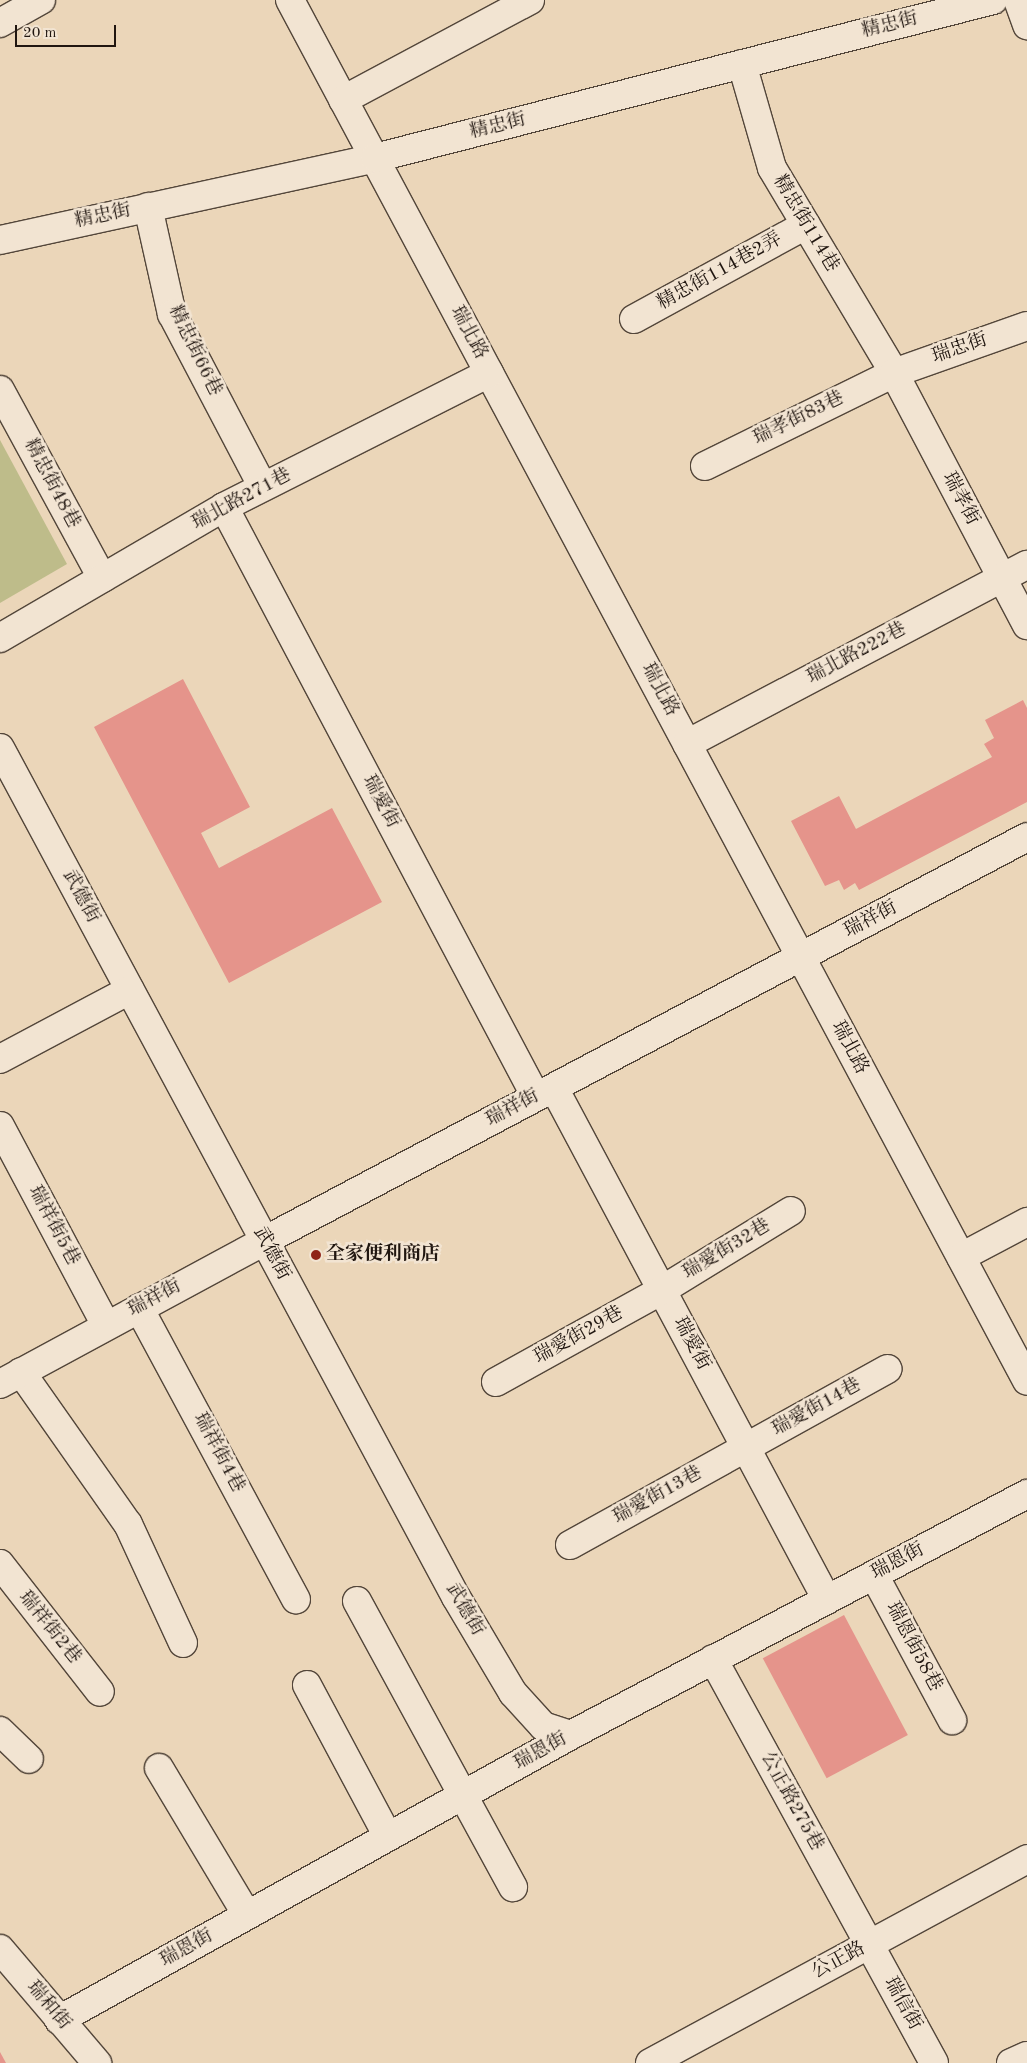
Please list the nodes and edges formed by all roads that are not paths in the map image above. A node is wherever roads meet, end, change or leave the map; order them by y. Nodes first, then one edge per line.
1 (41, 0) edge
2 (290, 0) edge
3 (530, 0) edge
4 (992, 0) edge
5 (1018, 0) edge
6 (0, 24) edge
7 (1027, 25) edge
8 (742, 64) junction
9 (343, 100) junction
10 (375, 158) junction
11 (148, 207) junction
12 (806, 225) junction
13 (0, 240) edge
14 (634, 319) dead end
15 (1027, 326) edge
16 (489, 373) junction
17 (894, 373) junction
18 (0, 390) edge
19 (705, 466) dead end
20 (262, 488) junction
21 (224, 507) junction
22 (1027, 565) edge
23 (102, 578) junction
24 (1002, 578) junction
25 (1027, 625) edge
26 (0, 638) edge
27 (687, 744) junction
28 (0, 748) edge
29 (10, 791) edge
30 (1027, 837) edge
31 (801, 957) junction
32 (130, 990) junction
33 (0, 1059) edge
34 (545, 1092) junction
35 (0, 1126) edge
36 (791, 1211) dead end
37 (1027, 1222) edge
38 (264, 1241) junction
39 (961, 1257) junction
40 (662, 1290) junction
41 (139, 1308) junction
42 (106, 1326) junction
43 (888, 1369) dead end
44 (11, 1378) edge
45 (1027, 1381) edge
46 (496, 1382) dead end
47 (746, 1447) junction
48 (1027, 1494) edge
49 (570, 1545) dead end
50 (0, 1564) edge
51 (874, 1575) junction
52 (296, 1598) dead end
53 (827, 1600) junction
54 (358, 1601) dead end
55 (182, 1643) dead end
56 (713, 1660) junction
57 (307, 1685) dead end
58 (100, 1692) dead end
59 (952, 1720) dead end
60 (0, 1731) edge
61 (571, 1735) junction
62 (30, 1759) dead end
63 (159, 1768) dead end
64 (462, 1795) junction
65 (388, 1837) junction
66 (1027, 1860) edge
67 (513, 1887) dead end
68 (246, 1915) junction
69 (869, 1945) junction
70 (0, 1949) edge
71 (60, 2020) junction
72 (686, 2055) edge
73 (1027, 2056) edge
74 (97, 2063) edge
75 (650, 2063) edge
76 (934, 2063) edge
77 (1011, 2063) edge

1 - 6 street
2 - 9 street, 瑞北路
3 - 9 street
4 - 8 street, 精忠街
5 - 7 street
8 - 10 street, 精忠街
8 - 12 street, 精忠街114巷
9 - 10 street, 瑞北路
10 - 11 street, 精忠街
10 - 16 street, 瑞北路
11 - 13 street, 精忠街
11 - 20 street, 精忠街66巷
12 - 14 street, 精忠街114巷2弄
12 - 17 street, 精忠街114巷
15 - 17 street, 瑞忠街
16 - 20 street, 瑞北路271巷
16 - 27 street, 瑞北路
17 - 19 street, 瑞孝街83巷
17 - 24 street, 瑞孝街
18 - 23 street, 精忠街48巷
20 - 21 street, 瑞北路271巷
21 - 23 street, 瑞北路271巷
21 - 34 street, 瑞愛街
22 - 24 street, 瑞北路222巷
23 - 26 street, 瑞北路271巷
24 - 25 street, 瑞孝街
24 - 27 street, 瑞北路222巷
27 - 31 street, 瑞北路
28 - 29 street, 武德街
29 - 32 street, 武德街
30 - 31 street, 瑞祥街
31 - 34 street, 瑞祥街
31 - 39 street, 瑞北路
32 - 33 street
32 - 38 street, 武德街
34 - 38 street, 瑞祥街
34 - 40 street, 瑞愛街
35 - 42 street, 瑞祥街5巷
36 - 40 street, 瑞愛街32巷
37 - 39 street
38 - 41 street, 瑞祥街
38 - 61 street, 武德街
39 - 45 street, 瑞北路
40 - 46 street, 瑞愛街29巷
40 - 47 street, 瑞愛街
41 - 42 street, 瑞祥街
41 - 52 street, 瑞祥街4巷
42 - 44 street, 瑞祥街
43 - 47 street, 瑞愛街14巷
44 - 55 street
47 - 49 street, 瑞愛街13巷
47 - 53 street, 瑞愛街
48 - 51 street, 瑞恩街
50 - 58 street, 瑞祥街2巷
51 - 53 street, 瑞恩街
51 - 59 street, 瑞恩街58巷
53 - 56 street, 瑞恩街
54 - 64 street
56 - 61 street, 瑞恩街
56 - 69 street, 公正路275巷
57 - 65 street
60 - 62 street
61 - 64 street, 瑞恩街
63 - 68 street
64 - 65 street, 瑞恩街
64 - 67 street
65 - 68 street, 瑞恩街
66 - 69 street, 公正路
68 - 71 street, 瑞恩街
69 - 72 street, 公正路
69 - 76 street, 瑞信街
70 - 71 street, 瑞和街
71 - 74 street, 瑞和街
72 - 75 street, 公正路
73 - 77 street

